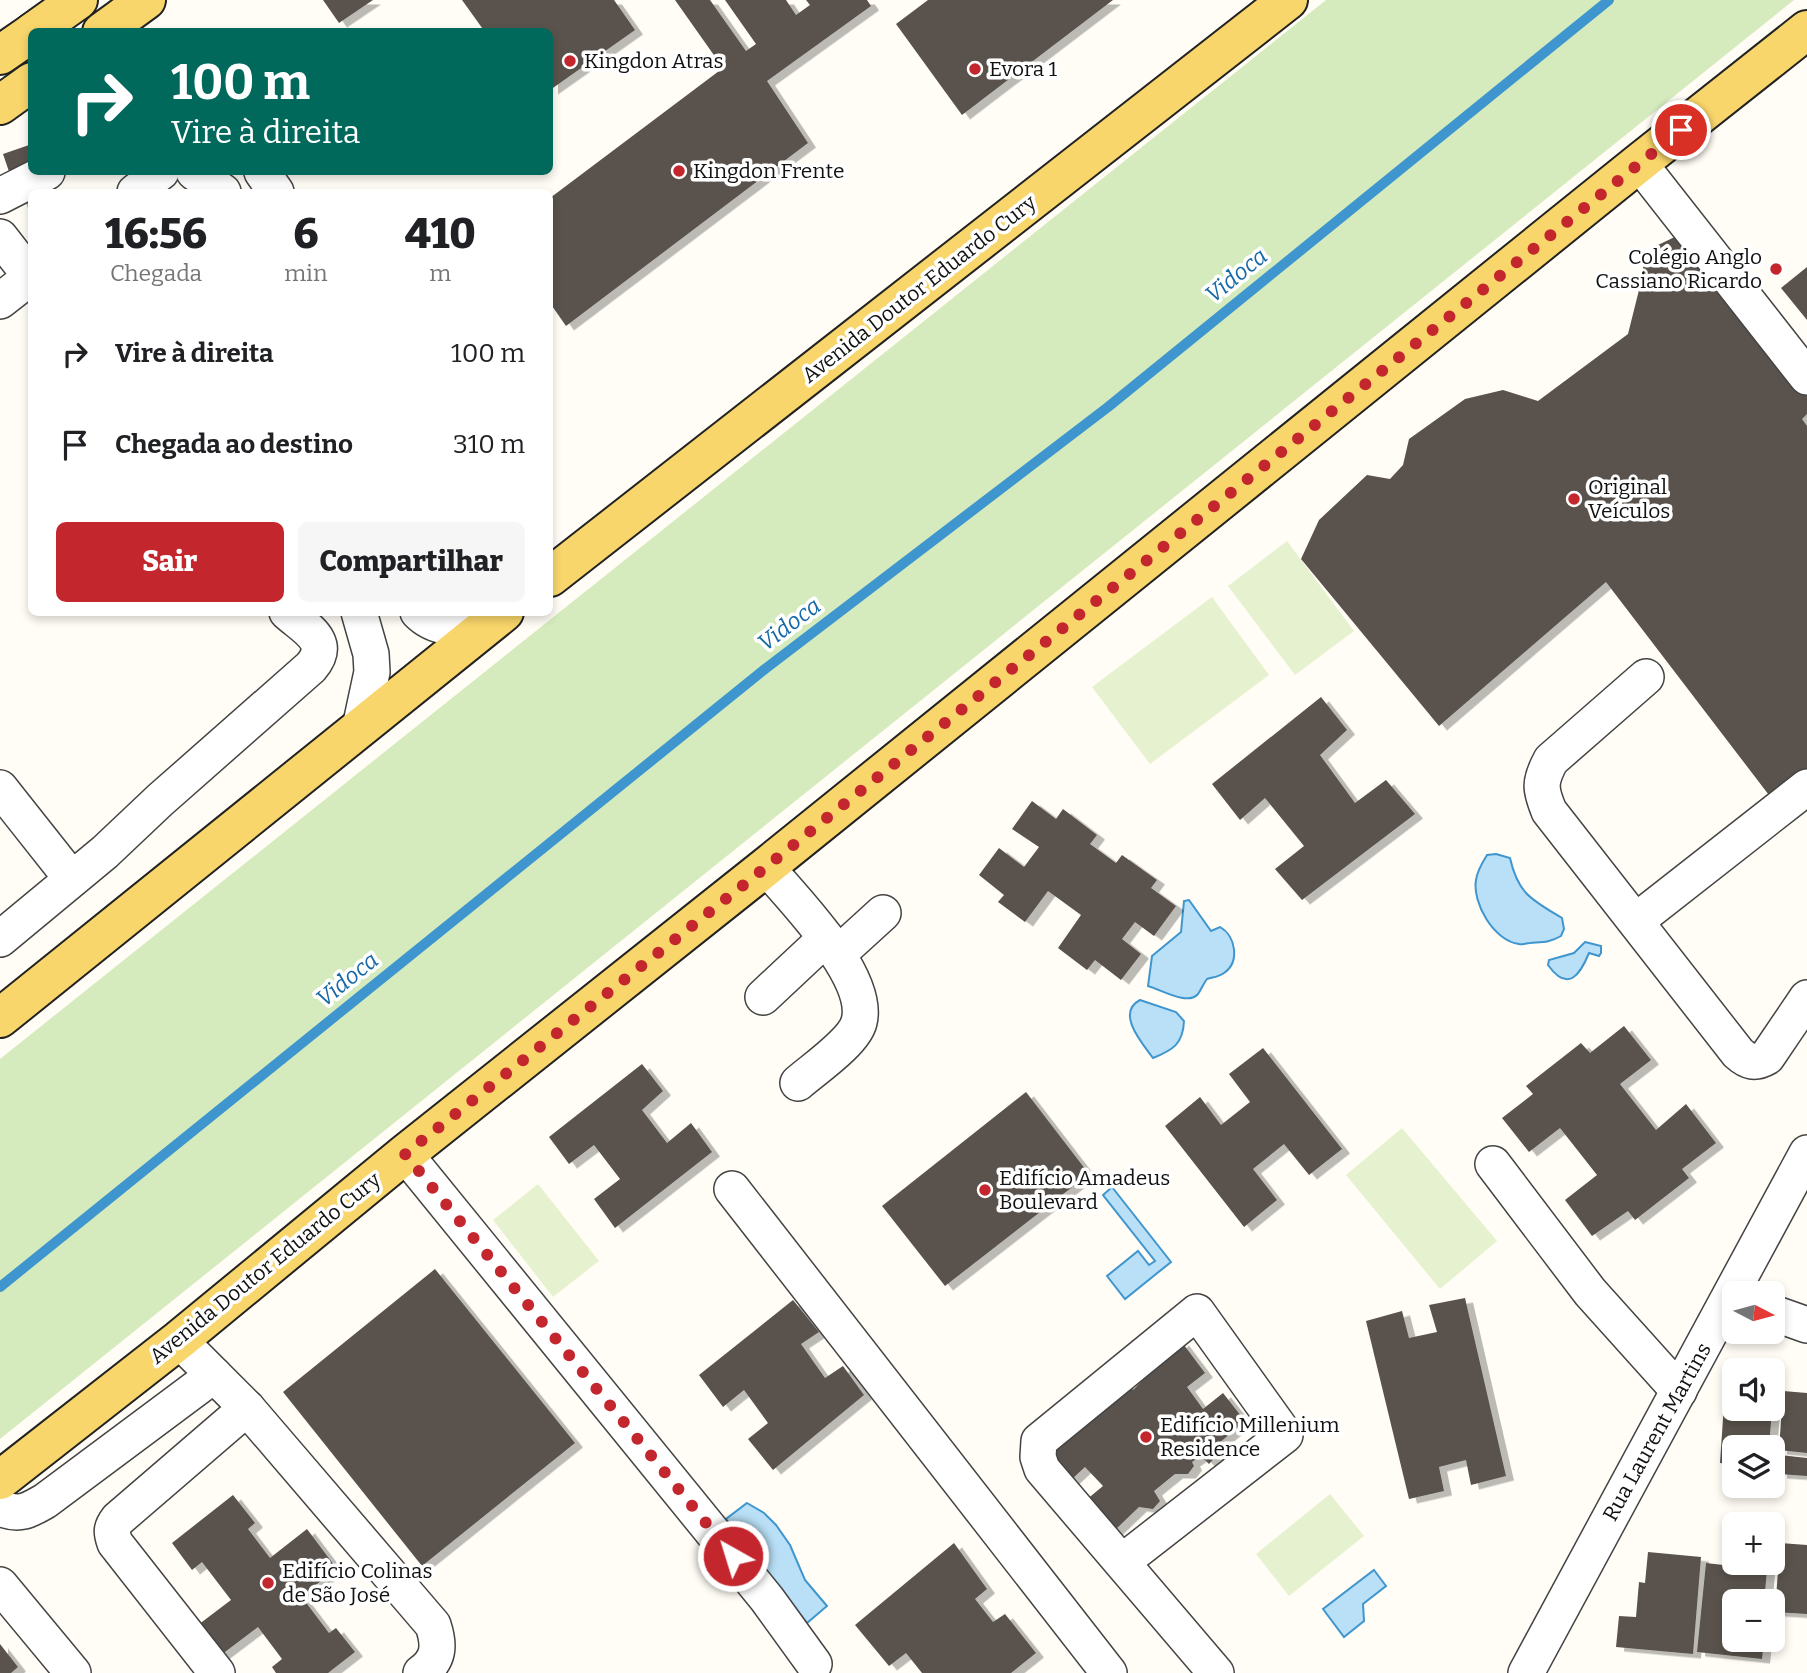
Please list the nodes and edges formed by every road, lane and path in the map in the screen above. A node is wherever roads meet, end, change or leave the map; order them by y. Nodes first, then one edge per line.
1 (78, 0) edge
2 (1288, 0) edge
3 (137, 13) edge
4 (38, 28) edge
5 (109, 28) edge
6 (1807, 30) edge
7 (28, 35) edge
8 (0, 55) edge
9 (28, 85) edge
10 (0, 105) edge
11 (1639, 163) junction
12 (41, 175) edge
13 (157, 175) edge
14 (198, 175) edge
15 (139, 189) edge
16 (219, 189) edge
17 (0, 195) edge
18 (0, 237) edge
19 (28, 273) edge
20 (28, 279) edge
21 (0, 301) edge
22 (1807, 377) edge
23 (553, 575) edge
24 (315, 616) edge
25 (359, 616) edge
26 (423, 616) edge
27 (294, 618) edge
28 (494, 620) edge
29 (1646, 677) dead end
30 (360, 728) junction
31 (0, 788) edge
32 (1803, 799) edge
33 (766, 867) junction
34 (72, 878) junction
35 (883, 913) dead end
36 (1636, 920) junction
37 (0, 939) edge
38 (832, 946) junction
39 (763, 997) dead end
40 (1807, 999) edge
41 (0, 1018) edge
42 (799, 1083) dead end
43 (1807, 1153) edge
44 (405, 1154) junction
45 (1493, 1164) dead end
46 (732, 1189) dead end
47 (1741, 1281) edge
48 (1722, 1316) edge
49 (1785, 1317) edge
50 (1807, 1325) edge
51 (179, 1340) junction
52 (214, 1375) junction
53 (1679, 1391) junction
54 (247, 1408) junction
55 (0, 1480) edge
56 (0, 1507) edge
57 (1122, 1562) junction
58 (6, 1605) edge
59 (814, 1664) dead end
60 (73, 1673) edge
61 (217, 1673) edge
62 (421, 1673) edge
63 (1109, 1673) edge
64 (1216, 1673) edge
65 (1526, 1673) edge

1 - 4 main road
2 - 23 main road, Avenida Doutor Eduardo Cury
3 - 5 main road
6 - 11 main road, Avenida Doutor Eduardo Cury
7 - 8 main road
9 - 10 main road
11 - 22 street
11 - 33 main road, Avenida Doutor Eduardo Cury
12 - 17 street
13 - 15 street
14 - 16 street
18 - 19 street
20 - 21 street
24 - 27 street
25 - 30 street
26 - 28 street
27 - 34 street
28 - 30 main road
29 - 36 street
30 - 41 main road
31 - 34 street
32 - 36 street
33 - 38 street
33 - 44 main road, Avenida Doutor Eduardo Cury
34 - 37 street
35 - 38 street
36 - 40 street
38 - 39 street
38 - 42 street
43 - 47 street, Rua Laurent Martins
44 - 51 main road, Avenida Doutor Eduardo Cury
44 - 59 street
45 - 53 street
46 - 63 street
48 - 53 street, Rua Laurent Martins
49 - 50 street
51 - 52 street
51 - 55 main road, Avenida Doutor Eduardo Cury
52 - 54 street
52 - 56 street
53 - 65 street, Rua Laurent Martins
54 - 61 street
54 - 62 street
57 - 57 street
57 - 64 street
58 - 60 street

